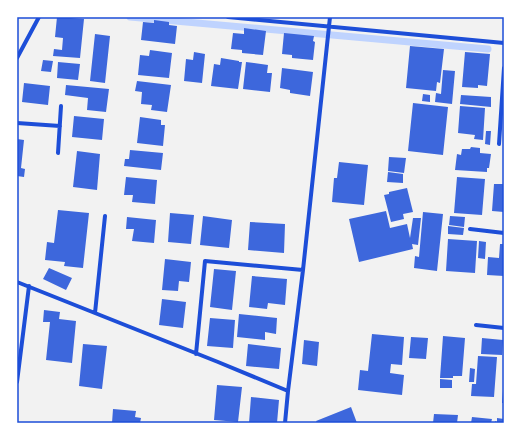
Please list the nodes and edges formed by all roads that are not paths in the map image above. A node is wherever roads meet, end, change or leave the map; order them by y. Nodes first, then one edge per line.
1 (39, 17) edge
2 (228, 17) edge
3 (330, 17) edge
4 (329, 27) junction
5 (504, 43) edge
6 (17, 58) edge
7 (504, 68) edge
8 (61, 106) dead end
9 (503, 107) edge
10 (17, 123) edge
11 (60, 126) junction
12 (499, 144) dead end
13 (58, 153) dead end
14 (105, 216) dead end
15 (470, 229) dead end
16 (504, 233) edge
17 (303, 270) junction
18 (17, 282) edge
19 (29, 286) junction
20 (95, 313) junction
21 (476, 325) dead end
22 (504, 328) edge
23 (196, 354) junction
24 (17, 382) edge
25 (288, 391) junction
26 (285, 423) edge

1 - 6 street
2 - 4 street
3 - 4 street
4 - 5 street
4 - 17 street
7 - 9 street
8 - 11 street
9 - 12 street
10 - 11 street
11 - 13 street
14 - 20 street
15 - 16 street
17 - 23 street
17 - 25 street
18 - 19 street
19 - 20 street
19 - 24 street
20 - 23 street
21 - 22 street
23 - 25 street
25 - 26 street

